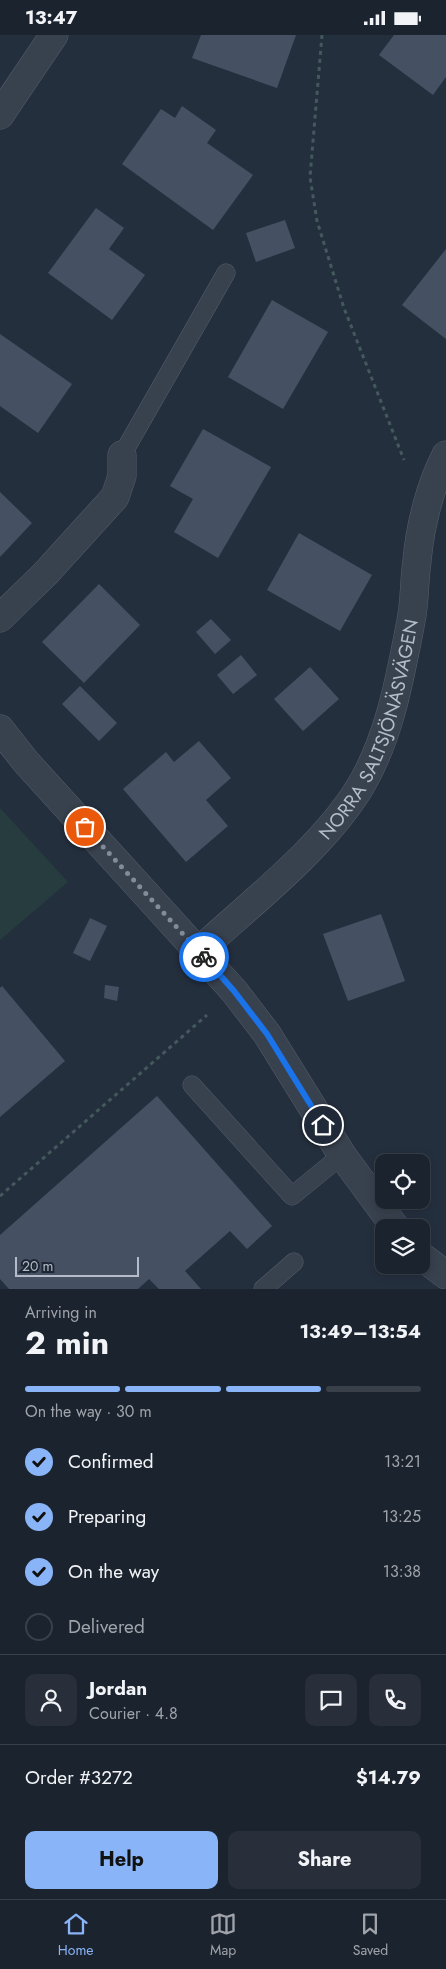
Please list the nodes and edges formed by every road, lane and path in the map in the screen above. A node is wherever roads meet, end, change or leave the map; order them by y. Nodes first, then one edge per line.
1 (54, 35) edge
2 (322, 35) edge
3 (0, 115) edge
4 (226, 273) dead end
5 (122, 455) joint
6 (446, 455) edge
7 (404, 462) dead end
8 (0, 619) edge
9 (0, 729) edge
10 (198, 952) junction
11 (234, 991) junction
12 (192, 1085) dead end
13 (342, 1155) junction
14 (0, 1196) edge
15 (389, 1219) edge
16 (294, 1262) dead end
17 (430, 1263) edge
18 (446, 1275) edge
19 (263, 1289) edge

1 - 3 street
2 - 7 path
4 - 5 lane
5 - 8 street
6 - 10 street, NORRA SALTSJÖNÄSVÄGEN
9 - 10 street
10 - 11 street
11 - 13 street
11 - 14 path
12 - 13 lane
13 - 15 street
16 - 19 lane
17 - 18 street

